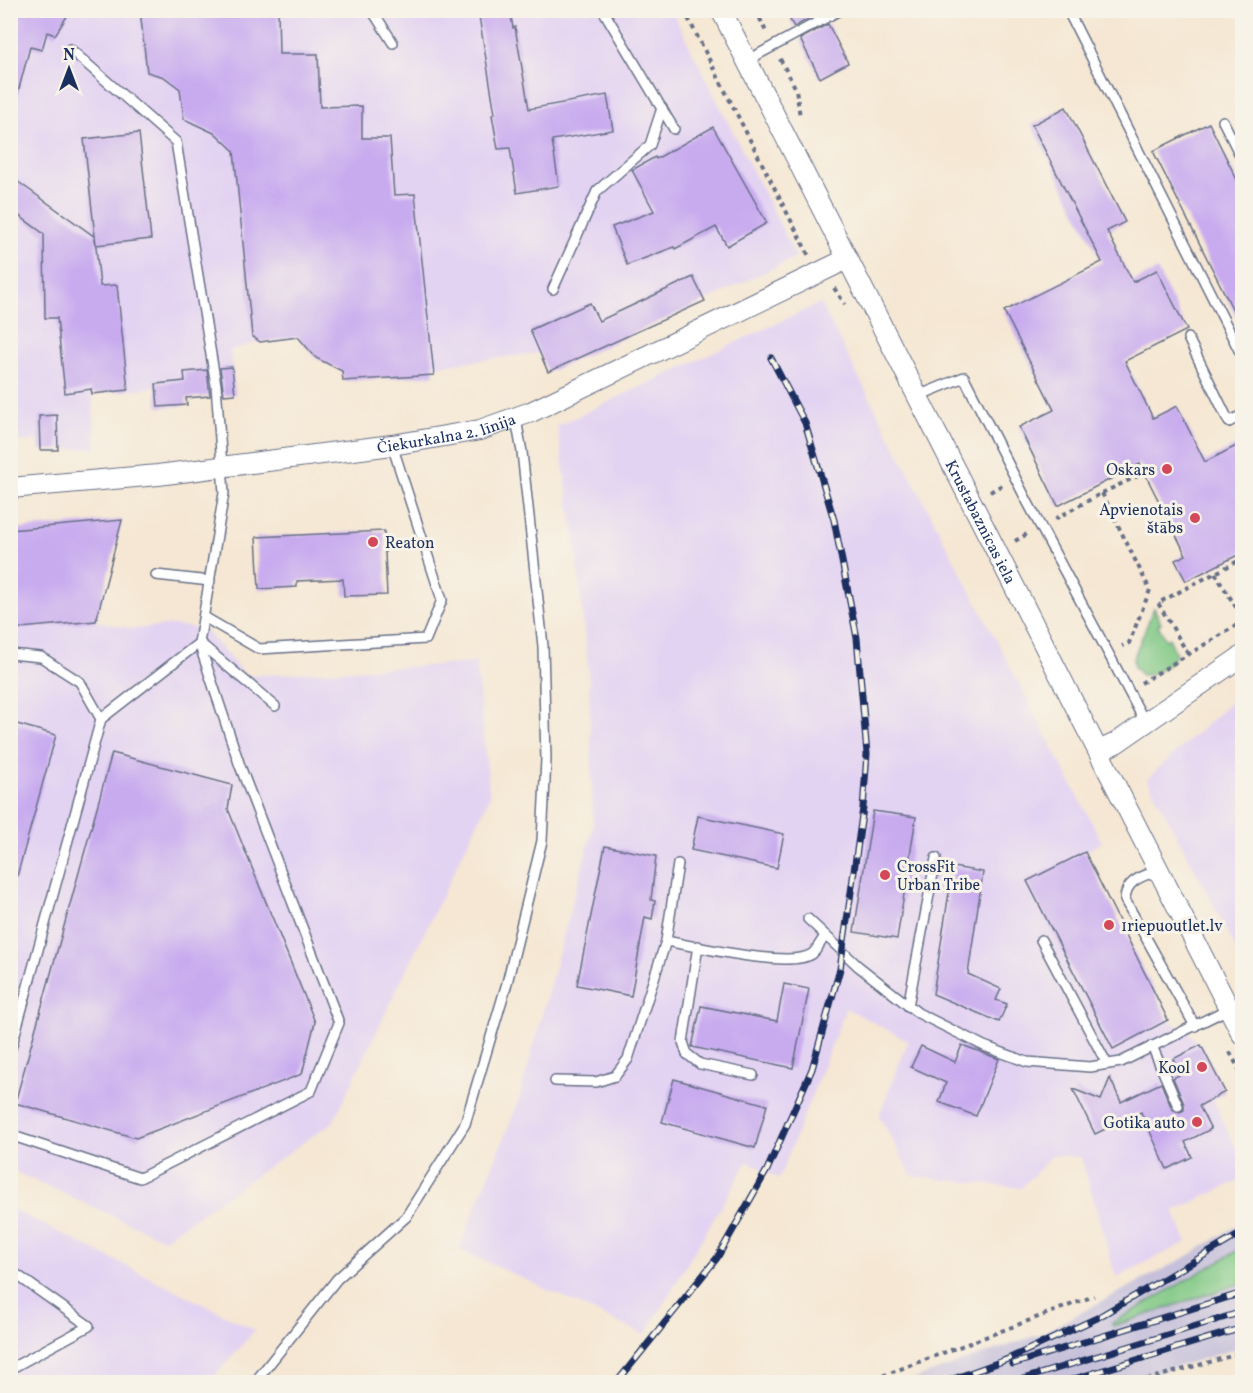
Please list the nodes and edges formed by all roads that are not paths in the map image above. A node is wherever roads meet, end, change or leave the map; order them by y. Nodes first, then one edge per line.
1 (372, 10) edge
2 (603, 10) edge
3 (721, 10) edge
4 (840, 10) edge
5 (1072, 12) edge
6 (393, 44) dead end
7 (70, 49) dead end
8 (748, 60) junction
9 (662, 108) junction
10 (1223, 121) dead end
11 (674, 129) dead end
12 (1242, 159) edge
13 (847, 259) junction
14 (553, 289) dead end
15 (1188, 338) dead end
16 (1242, 356) edge
17 (918, 396) junction
18 (1242, 415) edge
19 (516, 418) junction
20 (392, 445) junction
21 (222, 468) junction
22 (10, 488) edge
23 (156, 575) dead end
24 (210, 581) junction
25 (204, 617) junction
26 (199, 642) junction
27 (10, 654) edge
28 (1242, 656) edge
29 (275, 706) dead end
30 (101, 719) junction
31 (1145, 722) junction
32 (1099, 751) junction
33 (936, 858) dead end
34 (678, 864) dead end
35 (1159, 870) junction
36 (808, 919) dead end
37 (825, 936) junction
38 (1041, 940) dead end
39 (666, 941) junction
40 (698, 946) junction
41 (908, 1006) junction
42 (1230, 1008) junction
43 (1195, 1026) junction
44 (1242, 1034) edge
45 (1152, 1046) junction
46 (10, 1052) edge
47 (1107, 1064) junction
48 (753, 1075) dead end
49 (555, 1081) dead end
50 (1178, 1106) dead end
51 (10, 1136) edge
52 (10, 1270) edge
53 (10, 1369) edge
54 (255, 1383) edge

1 - 6 lane
2 - 9 lane
3 - 8 street, Krustabaznīcas iela
4 - 8 lane
5 - 16 lane
7 - 21 lane
8 - 13 street, Krustabaznīcas iela
9 - 11 lane
9 - 14 lane
10 - 12 lane
13 - 17 street, Krustabaznīcas iela
13 - 19 street, Čiekurkalna 2. līnija
15 - 18 lane
17 - 31 lane
17 - 32 street, Krustabaznīcas iela
19 - 20 street, Čiekurkalna 2. līnija
19 - 54 lane
20 - 21 street, Čiekurkalna 2. līnija
20 - 25 lane
21 - 22 street, Čiekurkalna 2. līnija
21 - 24 lane
23 - 24 lane
24 - 25 lane
25 - 26 lane
26 - 29 lane
26 - 30 lane
26 - 51 lane
27 - 30 lane
28 - 31 street
30 - 46 lane
31 - 32 street
32 - 35 street, Krustabaznīcas iela
33 - 41 lane
34 - 39 lane
35 - 42 street, Krustabaznīcas iela
35 - 43 lane
36 - 37 lane
37 - 40 lane
37 - 41 lane
38 - 47 lane
39 - 40 lane
39 - 49 lane
40 - 48 lane
41 - 47 lane
42 - 43 lane
42 - 44 street, Krustabaznīcas iela
43 - 45 lane
45 - 47 lane
45 - 50 lane
52 - 53 lane

